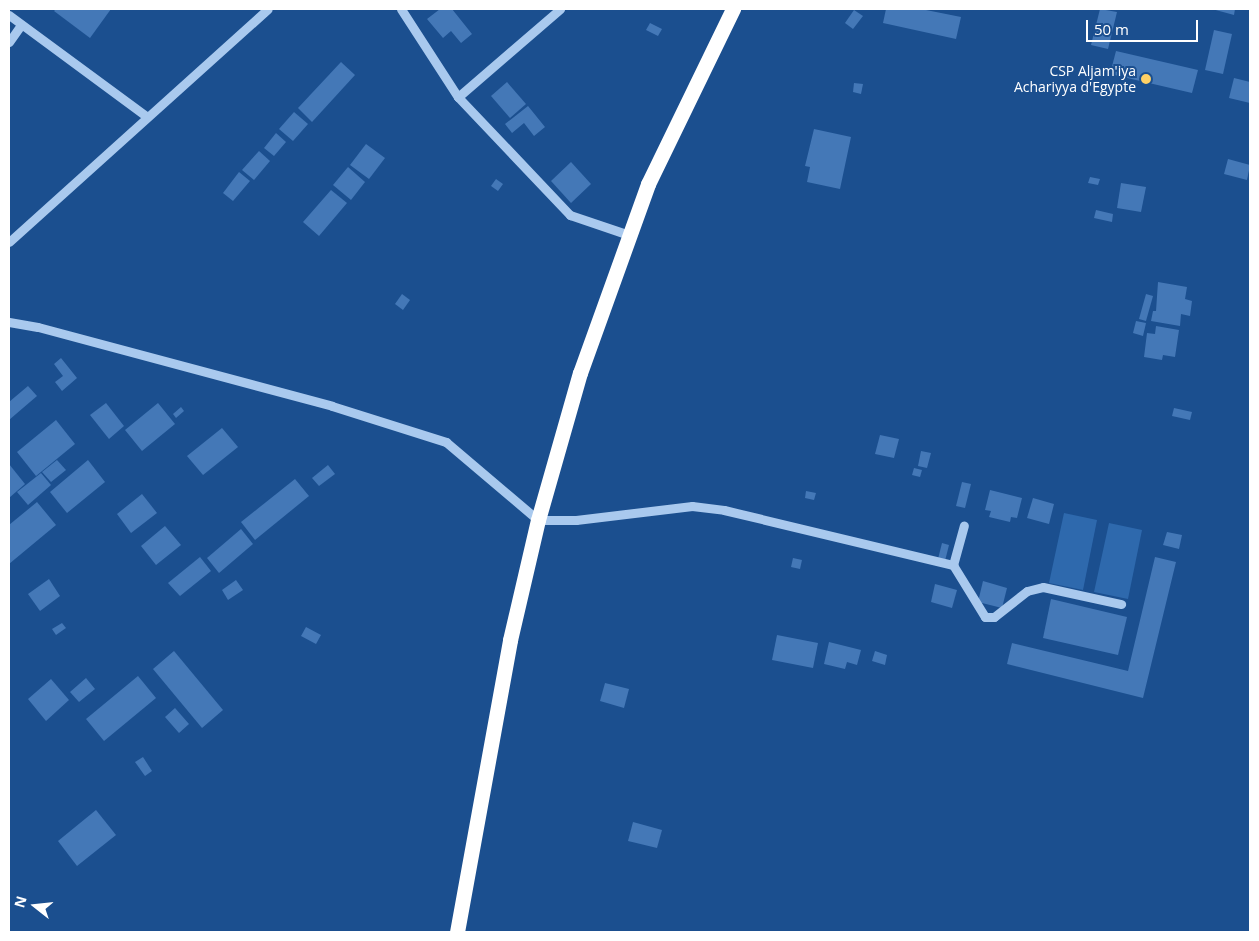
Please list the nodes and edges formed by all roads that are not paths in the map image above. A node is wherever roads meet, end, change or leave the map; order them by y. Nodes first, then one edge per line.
1 (268, 9) edge
2 (401, 9) edge
3 (560, 9) edge
4 (733, 9) edge
5 (9, 15) edge
6 (21, 25) junction
7 (9, 42) edge
8 (458, 97) junction
9 (146, 116) junction
10 (629, 235) junction
11 (9, 242) edge
12 (9, 322) edge
13 (538, 520) junction
14 (964, 525) dead end
15 (953, 565) junction
16 (1121, 604) dead end
17 (457, 932) edge

1 - 9 street
2 - 8 street
3 - 8 street
4 - 10 highway
5 - 6 street
6 - 7 street
6 - 9 street
8 - 10 street
9 - 11 street
10 - 13 highway
12 - 13 street
13 - 15 street
13 - 17 highway
14 - 15 street
15 - 16 street

